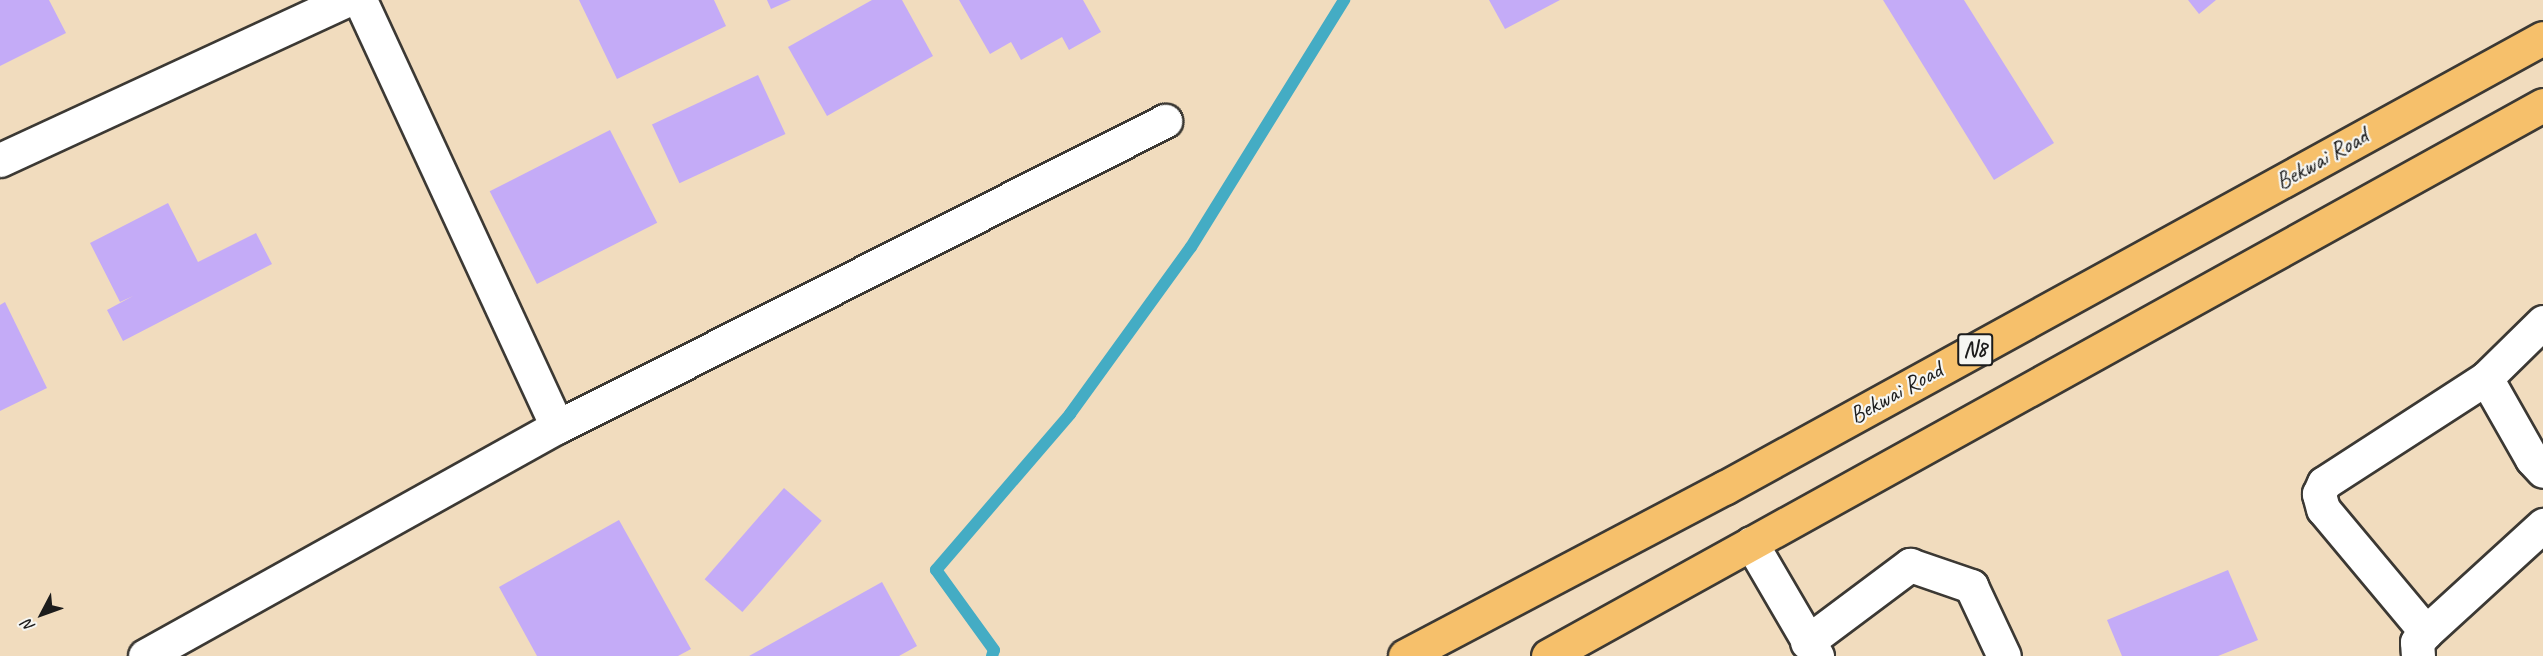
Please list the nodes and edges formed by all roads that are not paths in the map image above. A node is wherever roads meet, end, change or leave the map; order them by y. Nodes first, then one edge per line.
1 (346, 0) edge
2 (360, 0) edge
3 (2543, 38) edge
4 (2543, 105) edge
5 (1165, 121) dead end
6 (0, 160) edge
7 (2543, 322) edge
8 (2486, 378) junction
9 (557, 427) junction
10 (2543, 471) edge
11 (2543, 525) edge
12 (1751, 543) junction
13 (2422, 644) edge
14 (1812, 649) edge
15 (146, 656) edge
16 (1405, 656) edge
17 (1548, 656) edge
18 (2004, 656) edge

1 - 6 street
2 - 9 street
3 - 16 highway, Bekwai Road / N8
4 - 12 highway, N8
5 - 9 street
7 - 8 street
8 - 10 street
8 - 13 street
9 - 15 street
11 - 13 street
12 - 14 street
12 - 17 highway, N8
14 - 18 street

